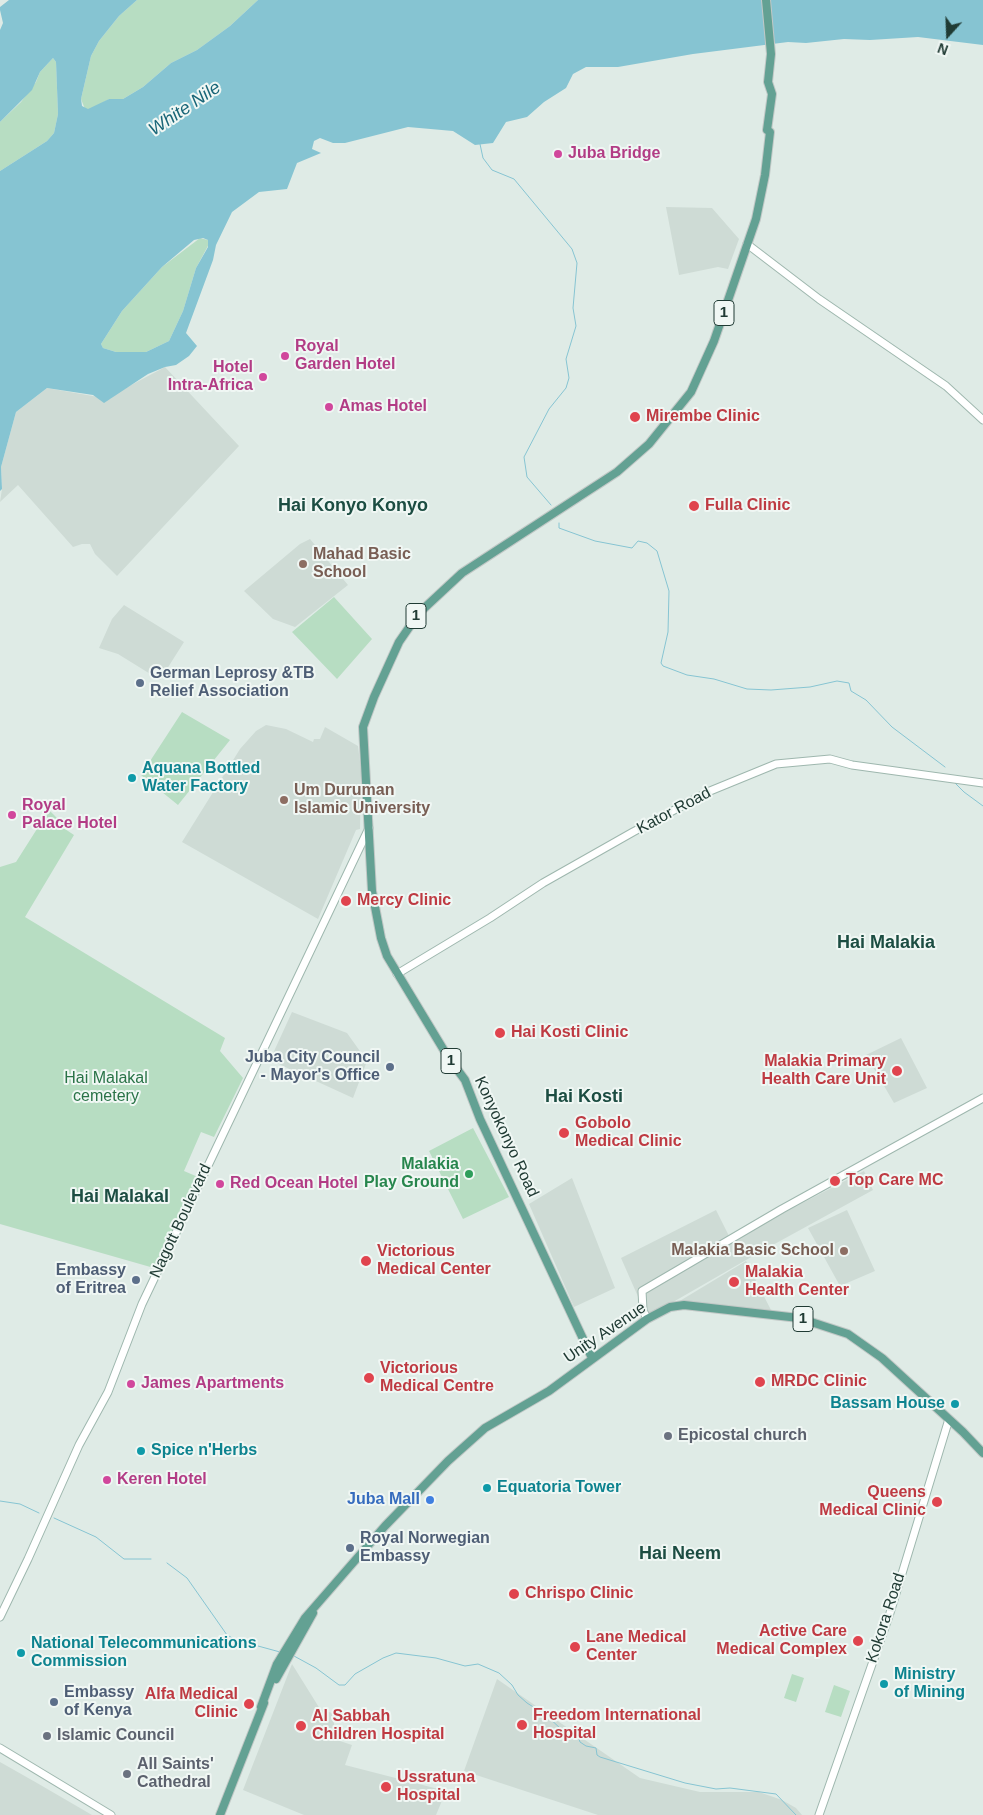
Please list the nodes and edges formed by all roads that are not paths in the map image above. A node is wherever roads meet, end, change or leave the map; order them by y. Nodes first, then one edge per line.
1 (761, 0) edge
2 (766, 0) edge
3 (769, 55) junction
4 (747, 244) junction
5 (983, 420) edge
6 (983, 783) edge
7 (368, 828) junction
8 (396, 974) junction
9 (983, 1098) edge
10 (647, 1319) junction
11 (592, 1358) junction
12 (949, 1419) junction
13 (983, 1453) edge
14 (0, 1616) edge
15 (287, 1653) junction
16 (262, 1707) junction
17 (0, 1748) edge
18 (111, 1815) edge
19 (220, 1815) edge
20 (819, 1815) edge

1 - 3 main road, 1
2 - 3 main road, 1
3 - 4 main road, Konyokonyo Road / 1
4 - 5 street
4 - 7 main road, Konyokonyo Road / 1
6 - 8 street, Kator Road
7 - 8 main road, Konyokonyo Road / 1
7 - 14 street, Nagott Boulevard
8 - 11 main road, Konyokonyo Road / 1
9 - 10 street
10 - 11 main road, Unity Avenue / 1
10 - 12 main road, Unity Avenue / 1
11 - 15 main road, Unity Avenue
12 - 13 main road, Unity Avenue / 1
12 - 20 street, Kokora Road
15 - 16 main road
15 - 16 main road
16 - 19 main road
17 - 18 street

